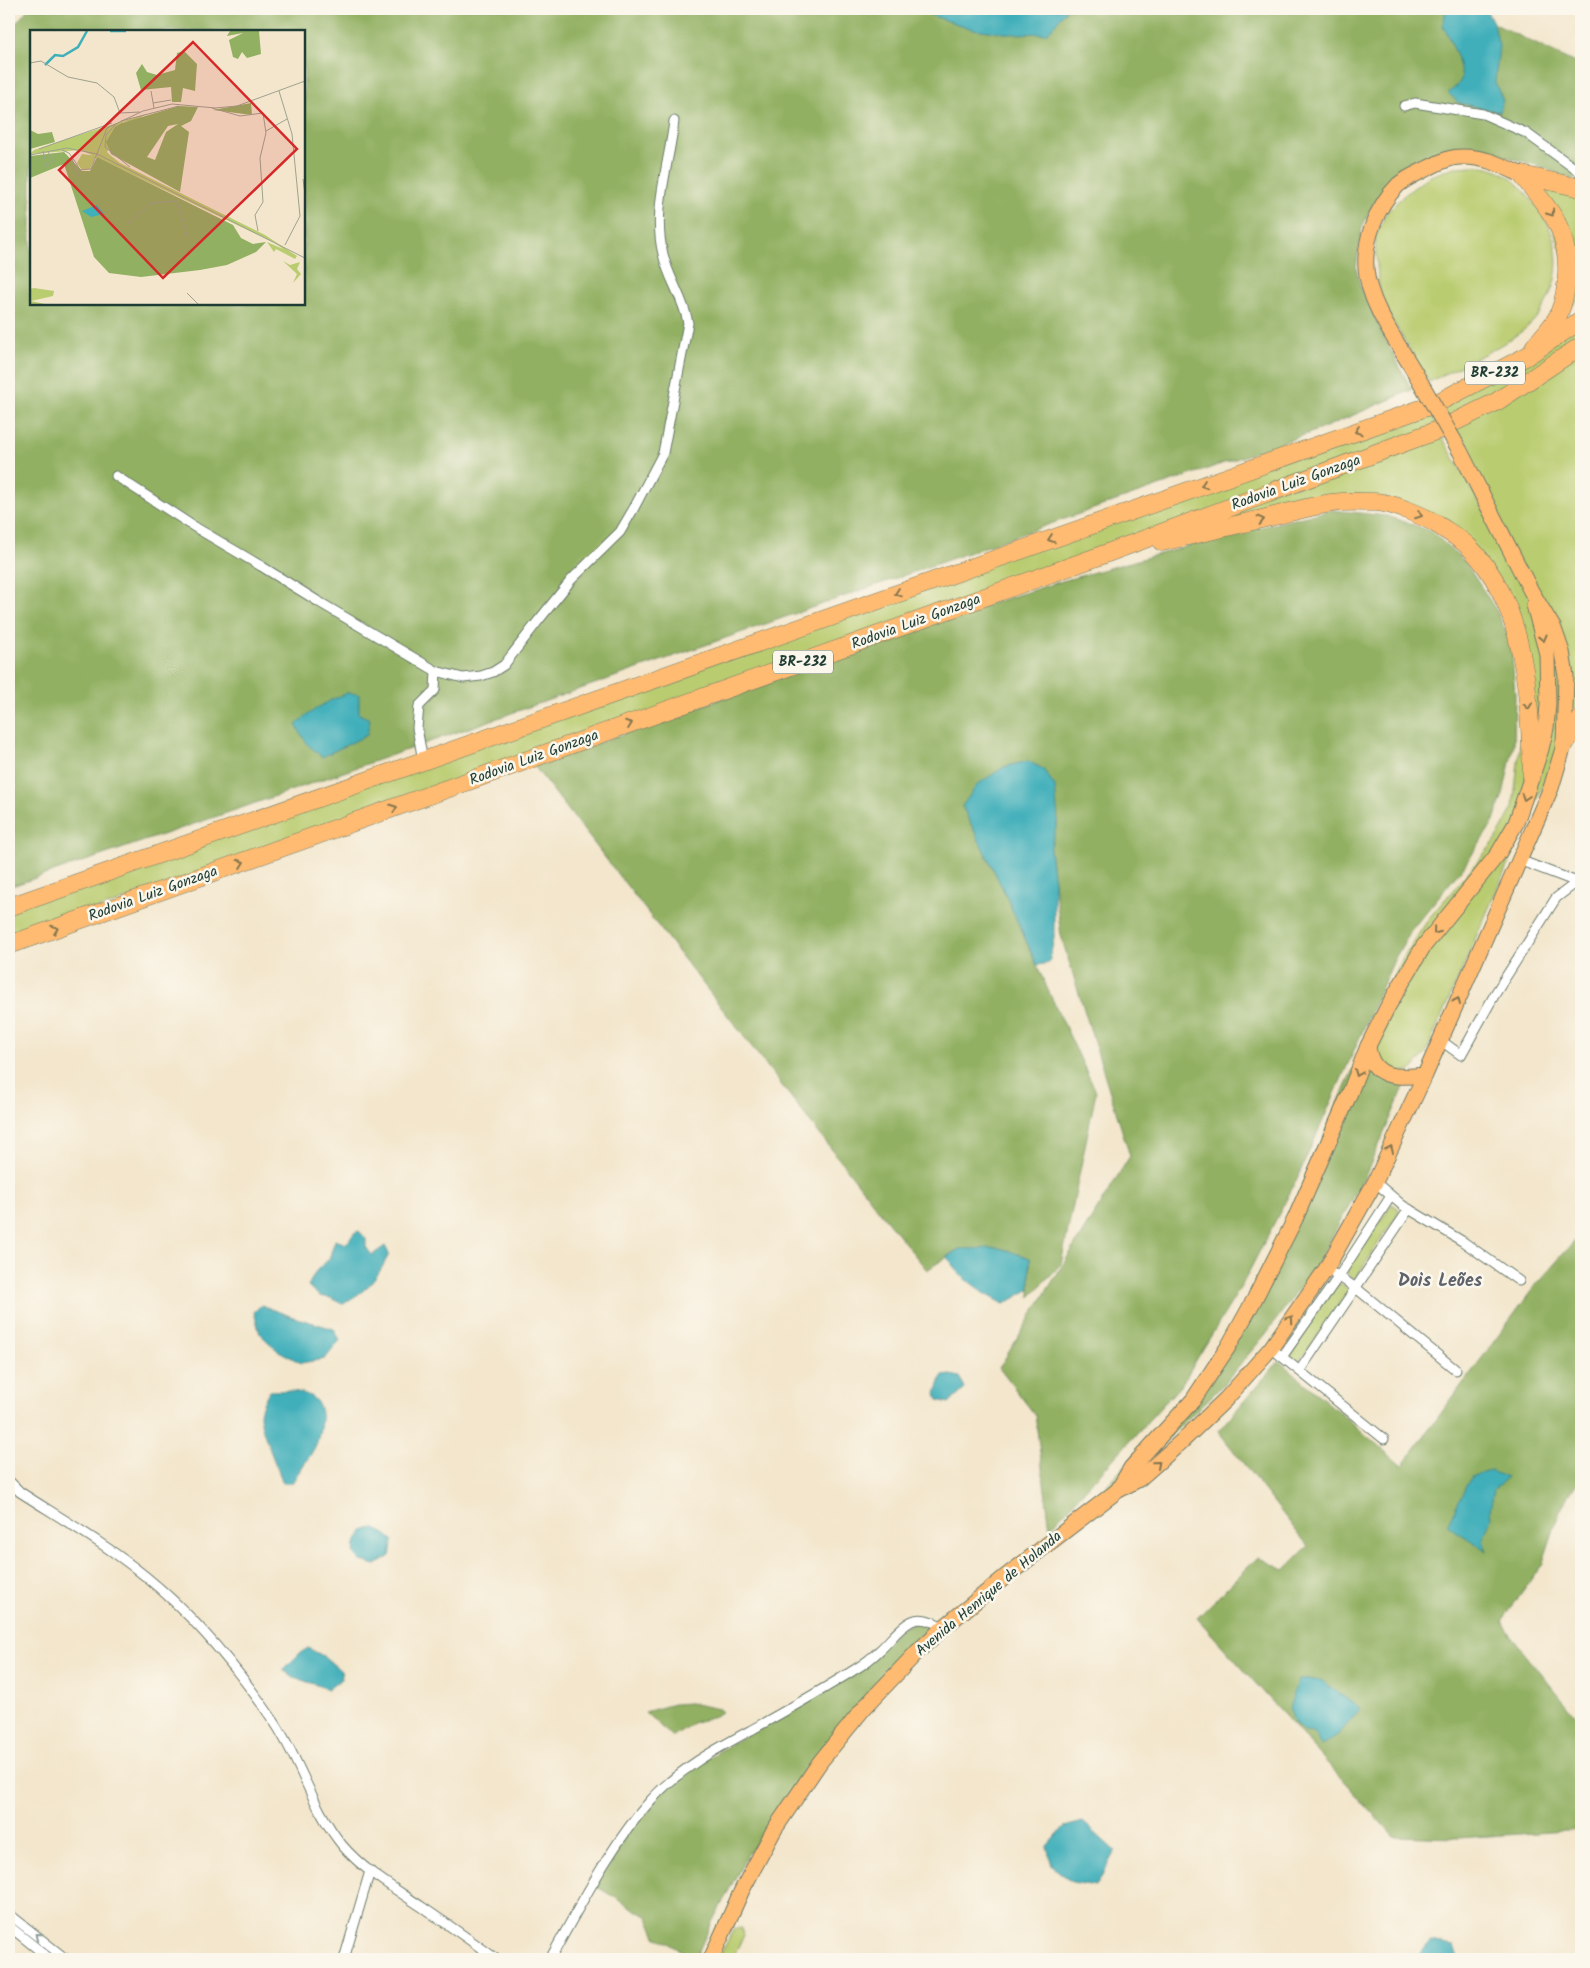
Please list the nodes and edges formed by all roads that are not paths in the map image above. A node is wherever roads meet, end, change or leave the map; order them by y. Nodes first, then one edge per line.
1 (1404, 106) dead end
2 (674, 121) dead end
3 (1581, 173) edge
4 (1522, 175) junction
5 (1581, 188) edge
6 (1581, 320) edge
7 (1581, 346) edge
8 (1527, 356) junction
9 (116, 476) dead end
10 (1094, 558) junction
11 (1531, 591) junction
12 (436, 671) junction
13 (1581, 719) edge
14 (1564, 744) junction
15 (423, 761) junction
16 (1532, 775) junction
17 (1519, 860) junction
18 (1579, 883) edge
19 (9, 907) edge
20 (9, 945) edge
21 (1440, 1040) junction
22 (1368, 1046) junction
23 (1425, 1074) junction
24 (1375, 1182) junction
25 (1391, 1196) junction
26 (1409, 1209) junction
27 (1332, 1272) junction
28 (1519, 1281) dead end
29 (1356, 1288) junction
30 (1277, 1352) junction
31 (1300, 1370) junction
32 (1456, 1370) dead end
33 (1384, 1439) dead end
34 (9, 1481) edge
35 (1117, 1491) junction
36 (944, 1627) junction
37 (370, 1871) junction
38 (9, 1914) edge
39 (9, 1926) edge
40 (50, 1959) edge
41 (66, 1959) edge
42 (344, 1959) edge
43 (496, 1959) edge
44 (550, 1959) edge
45 (711, 1959) edge

1 - 3 street
2 - 12 street
4 - 5 highway
4 -> 8 highway
4 - 11 main road, bridge
6 - 8 highway, Rodovia Luiz Gonzaga / BR-232
7 - 10 highway, Rodovia Luiz Gonzaga / BR-232
8 -> 15 highway, Rodovia Luiz Gonzaga / BR-232
9 - 12 street
10 -> 16 highway
20 -> 10 highway, Rodovia Luiz Gonzaga / BR-232
11 - 14 main road
11 -> 16 main road
12 - 15 street
13 - 14 highway
14 - 17 main road
15 - 19 highway, Rodovia Luiz Gonzaga / BR-232
16 -> 22 main road
17 - 18 street
21 -> 17 main road
18 - 21 street
21 - 23 main road
22 - 23 main road
22 -> 35 main road
24 -> 23 main road
24 - 25 street
24 - 27 main road
25 - 26 street
25 - 27 street
26 - 28 street
26 - 29 street
27 - 29 street
27 - 30 main road
29 - 31 street
29 - 32 street
30 - 31 street
35 -> 30 main road
31 - 33 street
34 - 37 street
35 - 36 main road, Avenida Henrique de Holanda
36 - 44 street
36 - 45 main road, Avenida Henrique de Holanda
37 - 42 street
37 - 43 street
41 -> 38 street
39 - 40 street

